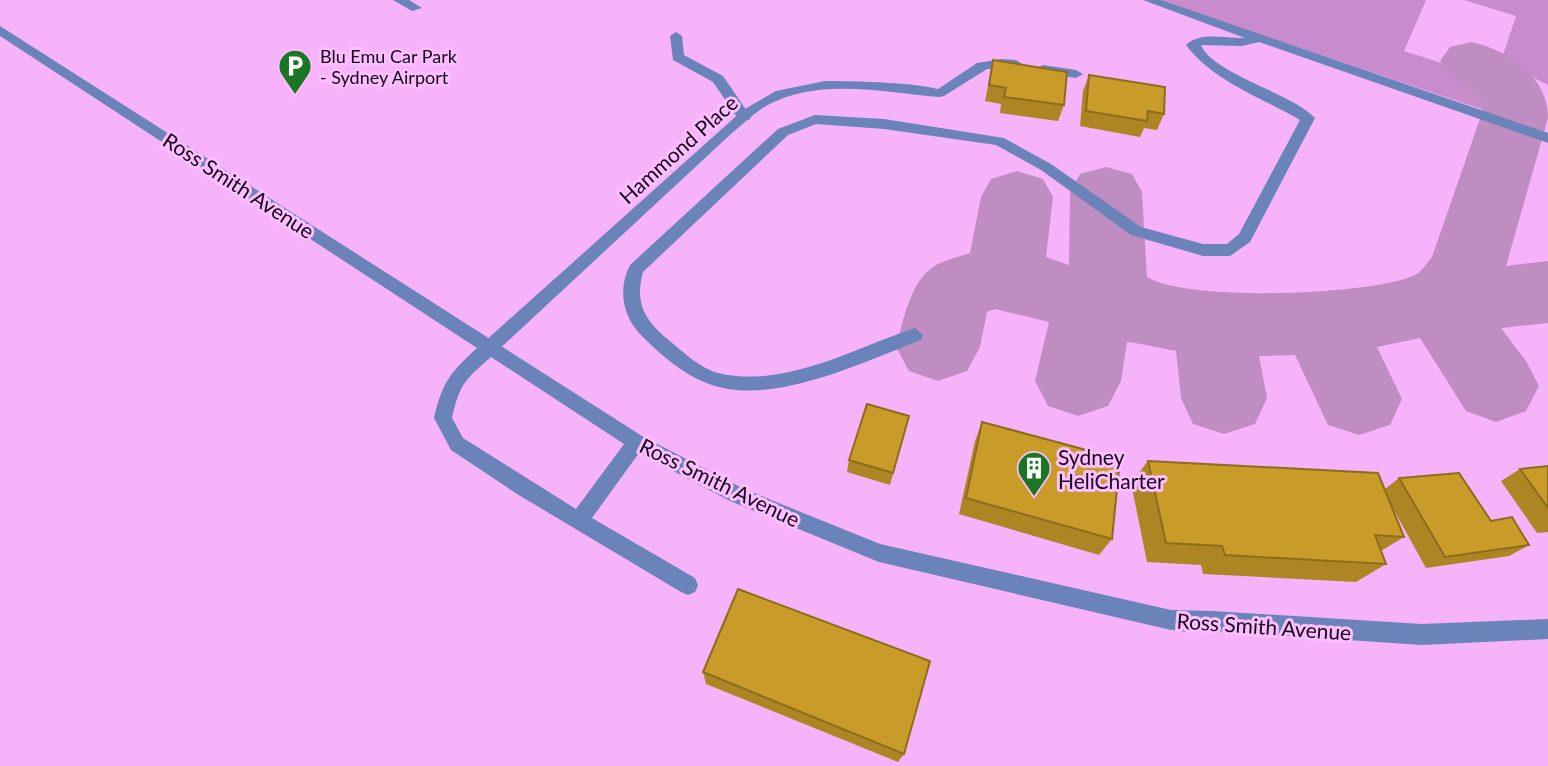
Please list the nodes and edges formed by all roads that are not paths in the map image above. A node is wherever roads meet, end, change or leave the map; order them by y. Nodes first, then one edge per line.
1 (399, 0) edge
2 (1149, 0) edge
3 (1160, 0) edge
4 (416, 8) dead end
5 (1175, 9) junction
6 (0, 30) edge
7 (676, 36) dead end
8 (1259, 38) junction
9 (1076, 74) dead end
10 (744, 117) junction
11 (1548, 138) edge
12 (915, 335) dead end
13 (489, 348) junction
14 (636, 442) junction
15 (579, 521) junction
16 (688, 585) dead end
17 (1548, 629) edge

1 - 4 street
2 - 5 street
3 - 5 street
5 - 8 street
6 - 13 street, Ross Smith Avenue
7 - 10 street
8 - 11 street
8 - 12 street
9 - 10 street, Hammond Place
10 - 13 street, Hammond Place
13 - 14 street, Ross Smith Avenue
13 - 15 street, Hammond Place
14 - 15 street
14 - 17 street, Ross Smith Avenue
15 - 16 street, Hammond Place

